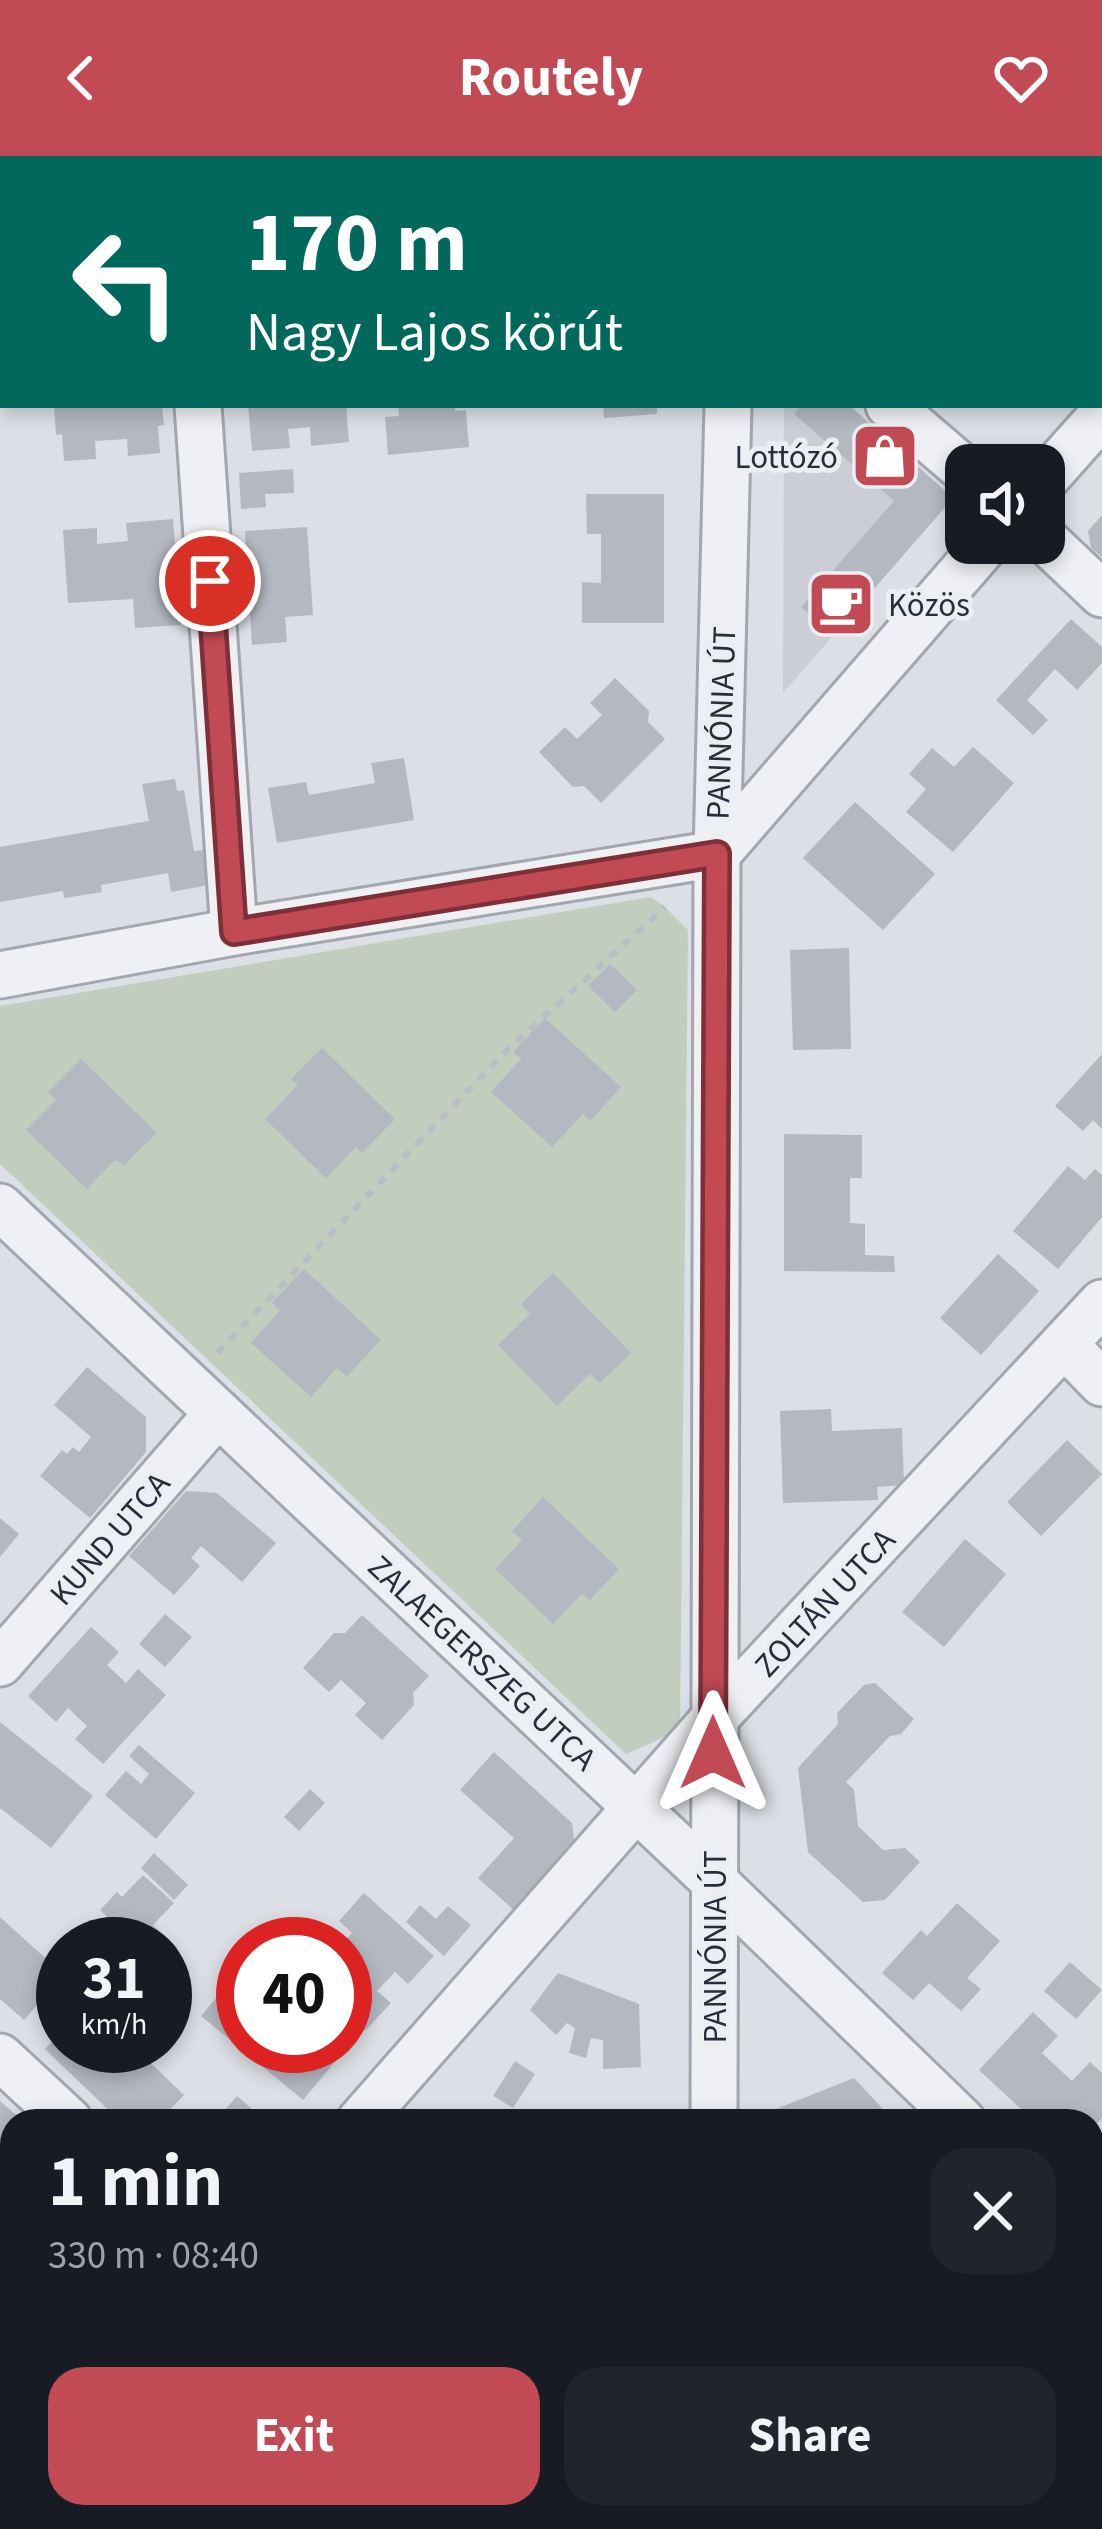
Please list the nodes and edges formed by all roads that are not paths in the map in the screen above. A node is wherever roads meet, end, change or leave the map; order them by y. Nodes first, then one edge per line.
1 (198, 408) edge
2 (728, 408) edge
3 (892, 408) edge
4 (1102, 415) edge
5 (945, 453) edge
6 (1065, 456) edge
7 (1065, 559) edge
8 (969, 564) edge
9 (1102, 594) edge
10 (717, 854) junction
11 (234, 932) junction
12 (0, 975) edge
13 (0, 1207) edge
14 (1102, 1303) edge
15 (1064, 1344) junction
16 (1102, 1383) edge
17 (218, 1413) junction
18 (0, 1663) edge
19 (713, 1720) junction
20 (635, 1807) junction
21 (714, 1881) junction
22 (0, 2057) edge
23 (56, 2109) edge
24 (371, 2109) edge
25 (714, 2109) edge
26 (950, 2109) edge

1 - 11 street
2 - 10 street, PANNÓNIA ÚT
3 - 5 street
4 - 6 street
7 - 9 street
8 - 10 street
10 - 11 street
10 - 19 street, PANNÓNIA ÚT
11 - 12 street
13 - 17 street, ZALAEGERSZEG UTCA
14 - 15 street, ZOLTÁN UTCA
15 - 16 street
15 - 19 street, ZOLTÁN UTCA
17 - 18 street, KUND UTCA
17 - 20 street, ZALAEGERSZEG UTCA
19 - 20 street, ZOLTÁN UTCA
19 - 21 street, PANNÓNIA ÚT
20 - 21 street, ZALAEGERSZEG UTCA
20 - 24 street, ZOLTÁN UTCA
21 - 25 street, PANNÓNIA ÚT
21 - 26 street, ZALAEGERSZEG UTCA
22 - 23 street

